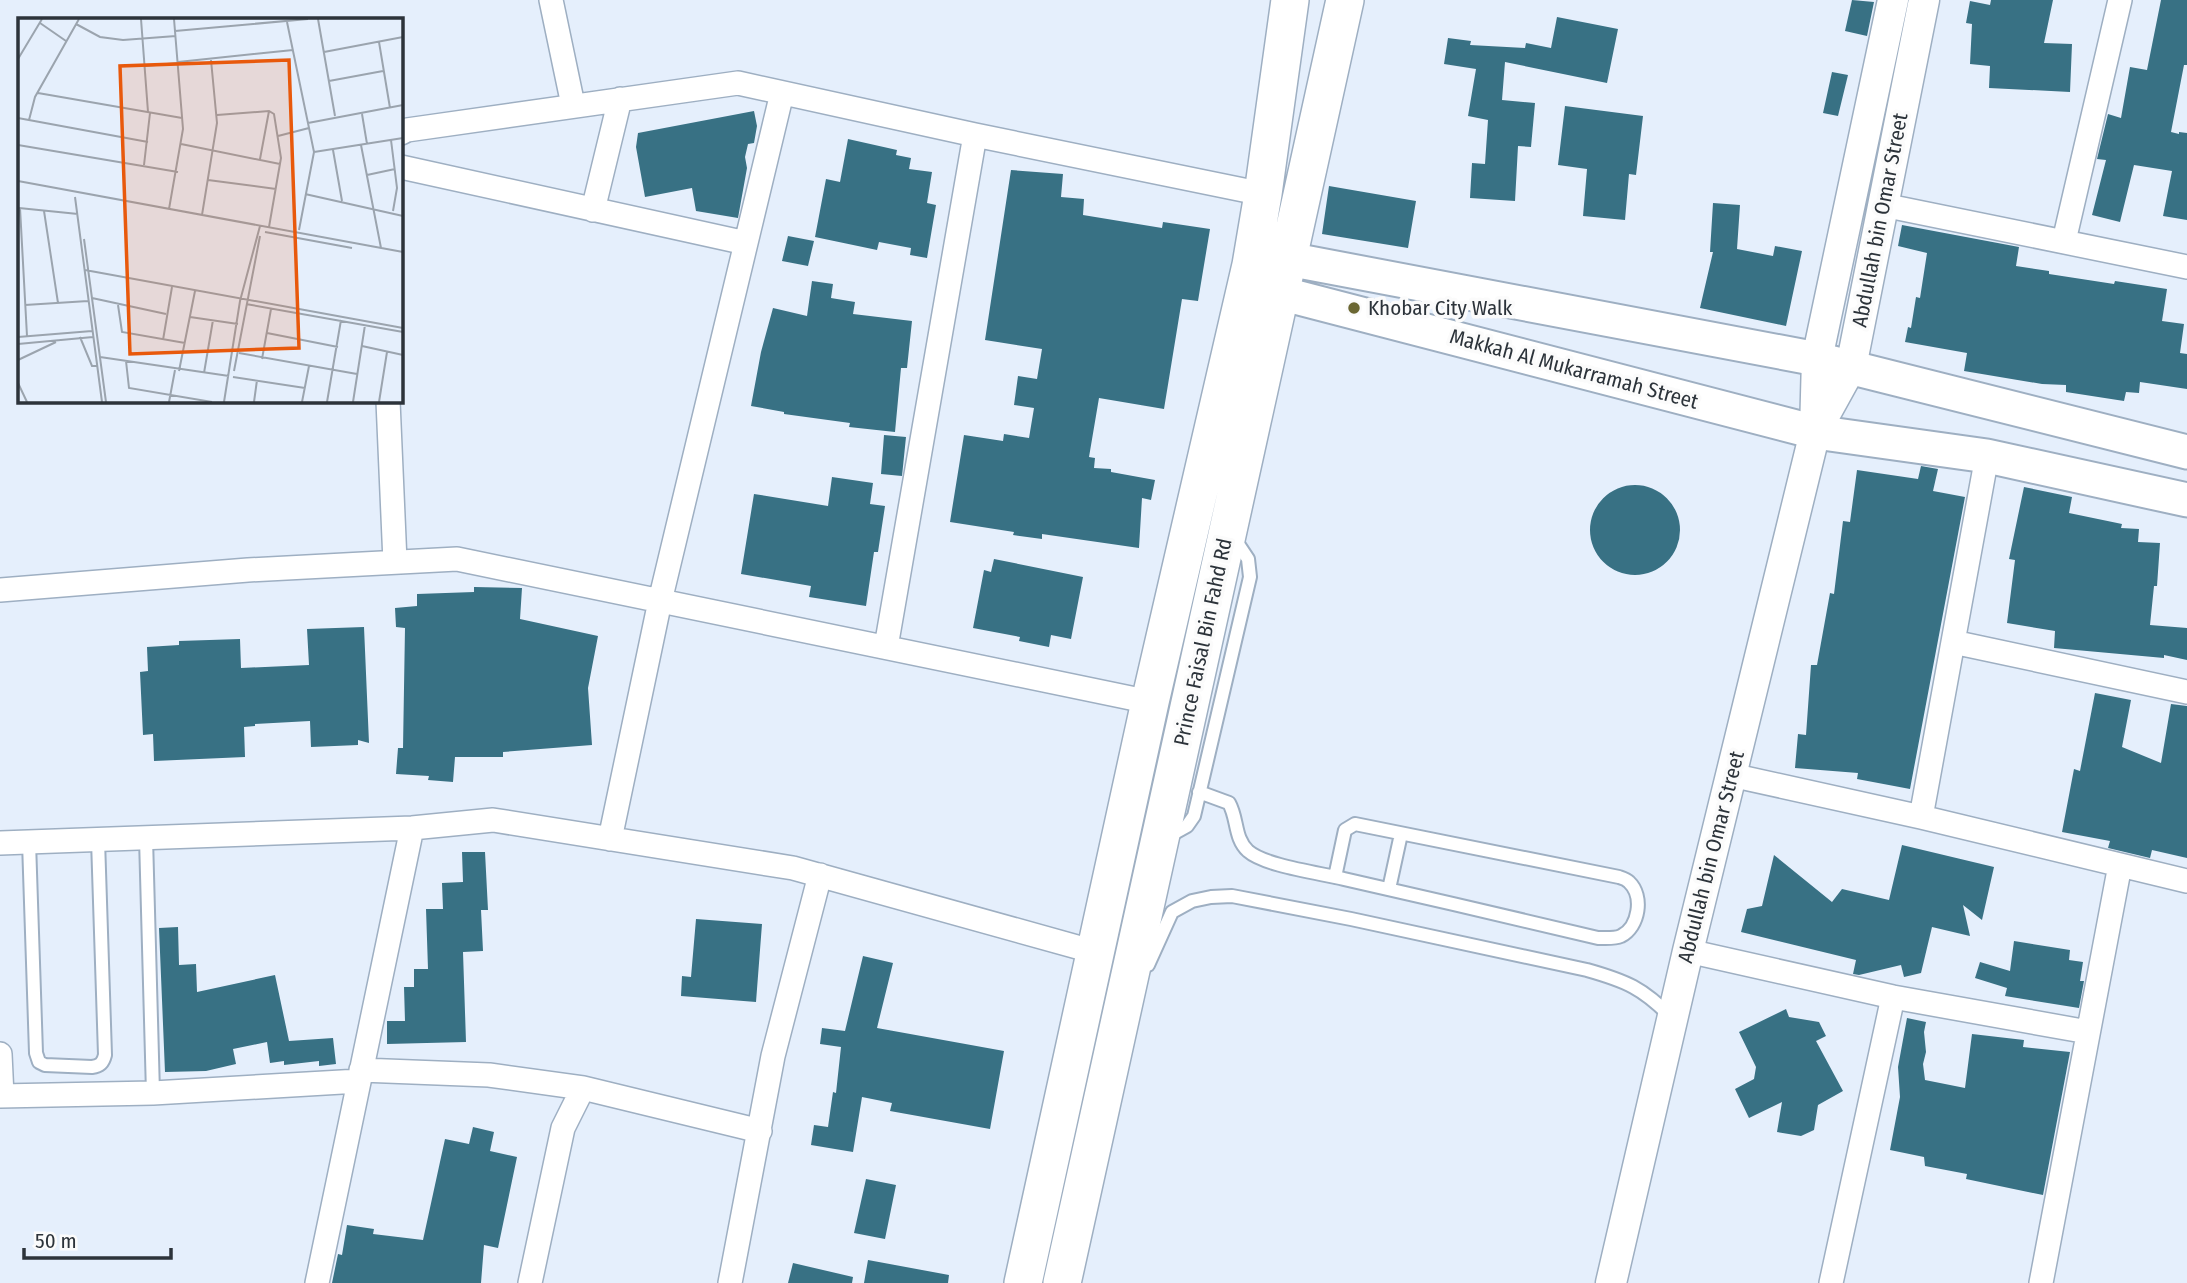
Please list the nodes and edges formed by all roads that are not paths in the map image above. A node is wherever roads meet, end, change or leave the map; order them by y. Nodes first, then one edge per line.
1 (551, 0) edge
2 (1290, 0) edge
3 (1345, 0) edge
4 (1893, 0) edge
5 (1924, 0) edge
6 (2120, 0) edge
7 (1885, 39) junction
8 (1915, 45) junction
9 (782, 93) junction
10 (620, 99) junction
11 (573, 105) junction
12 (402, 132) edge
13 (975, 135) junction
14 (402, 167) edge
15 (1263, 194) junction
16 (1883, 205) junction
17 (593, 209) junction
18 (2064, 241) junction
19 (746, 243) junction
20 (1251, 265) junction
21 (2187, 267) edge
22 (1284, 276) junction
23 (1817, 359) junction
24 (1851, 367) junction
25 (388, 402) edge
26 (1815, 432) junction
27 (2187, 452) edge
28 (1987, 456) junction
29 (2187, 500) edge
30 (1228, 528) junction
31 (395, 562) junction
32 (0, 590) edge
33 (660, 601) junction
34 (1953, 642) junction
35 (886, 646) junction
36 (2187, 692) edge
37 (1150, 702) junction
38 (1731, 775) junction
39 (1199, 792) junction
40 (1921, 817) junction
41 (412, 828) junction
42 (1401, 834) junction
43 (146, 838) junction
44 (98, 839) junction
45 (610, 839) junction
46 (29, 842) junction
47 (1159, 842) junction
48 (0, 843) edge
49 (2120, 865) junction
50 (820, 875) junction
51 (1335, 877) junction
52 (2187, 881) edge
53 (1389, 889) junction
54 (1688, 951) junction
55 (1095, 952) junction
56 (1893, 997) junction
57 (1672, 1018) junction
58 (2088, 1032) junction
59 (1117, 1034) junction
60 (0, 1054) edge
61 (360, 1075) junction
62 (583, 1088) junction
63 (153, 1093) junction
64 (1, 1096) edge
65 (760, 1131) junction
66 (317, 1283) edge
67 (530, 1283) edge
68 (730, 1283) edge
69 (1023, 1283) edge
70 (1062, 1283) edge
71 (1611, 1283) edge
72 (1831, 1283) edge
73 (2041, 1283) edge

1 - 11 street
2 - 15 main road, Prince Faisal Bin Fahd Rd
3 - 22 main road, Prince Faisal Bin Fahd Rd
4 - 7 street, Abdullah bin Omar Street
5 - 8 street, Abdullah bin Omar Street
6 - 18 street
7 - 8 street
7 - 23 street, Abdullah bin Omar Street
8 - 16 street, Abdullah bin Omar Street
9 - 10 street
9 - 13 street
9 - 19 street
10 - 11 street
10 - 17 street
11 - 12 street
13 - 15 street
13 - 35 street
14 - 17 street
15 - 20 main road, Prince Faisal Bin Fahd Rd
16 - 18 street
16 - 24 street, Abdullah bin Omar Street
17 - 19 street
18 - 21 street
19 - 33 street
20 - 22 main road, Makkah Al Mukarramah Street
20 - 37 main road, Prince Faisal Bin Fahd Rd
22 - 23 main road
22 - 26 main road, Makkah Al Mukarramah Street
22 - 30 main road, Prince Faisal Bin Fahd Rd
23 - 24 main road
23 - 26 street, Abdullah bin Omar Street
24 - 26 street, Abdullah bin Omar Street
24 - 27 main road
25 - 31 street
26 - 28 main road, Makkah Al Mukarramah Street
26 - 38 street, Abdullah bin Omar Street
28 - 29 main road, Makkah Al Mukarramah Street
28 - 34 street
30 - 39 lane
30 - 47 main road, Prince Faisal Bin Fahd Rd
31 - 32 street
31 - 33 street
33 - 35 street
33 - 45 street
34 - 36 street
34 - 40 street
35 - 37 street
37 - 55 main road, Prince Faisal Bin Fahd Rd
38 - 40 street
38 - 54 street, Abdullah bin Omar Street
39 - 47 lane
39 - 51 lane
40 - 49 street
41 - 43 street
41 - 45 street
41 - 61 street
42 - 51 lane
42 - 53 lane
42 - 53 lane
43 - 44 street
43 - 63 lane
44 - 46 street
44 - 46 lane
45 - 50 street
46 - 48 street
47 - 59 main road, Prince Faisal Bin Fahd Rd
49 - 52 street
49 - 58 street
50 - 55 street
50 - 65 street
51 - 53 lane
54 - 56 street
54 - 57 street, Abdullah bin Omar Street
55 - 69 main road, Prince Faisal Bin Fahd Rd
56 - 58 street
56 - 72 street
57 - 59 lane
57 - 71 street, Abdullah bin Omar Street
58 - 73 street
59 - 70 main road, Prince Faisal Bin Fahd Rd
60 - 64 street
61 - 62 street
61 - 63 street
61 - 66 street
62 - 65 street
62 - 67 street
63 - 64 street
65 - 68 street

